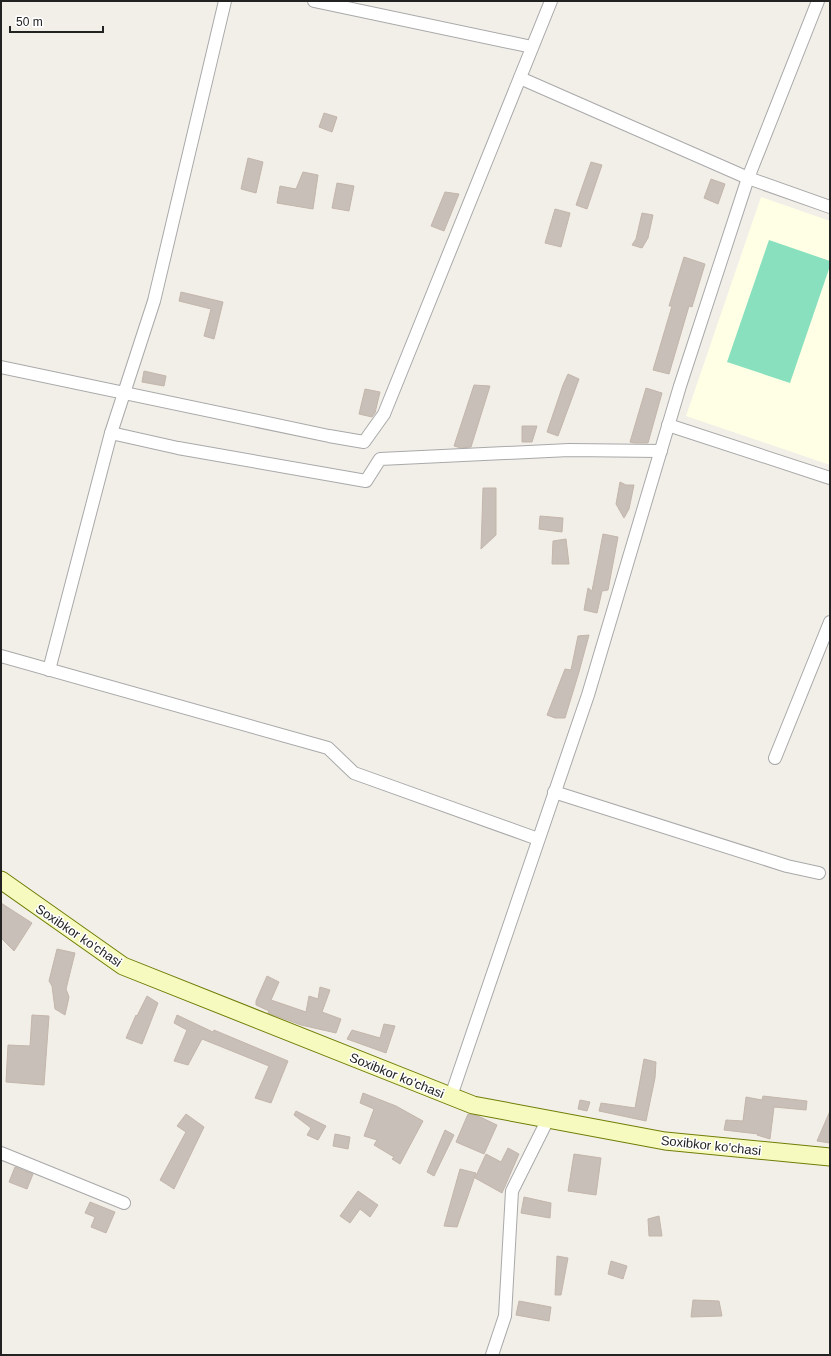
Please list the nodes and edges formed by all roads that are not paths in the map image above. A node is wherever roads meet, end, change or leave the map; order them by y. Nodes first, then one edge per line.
1 (224, 1) edge
2 (314, 1) edge
3 (551, 1) edge
4 (818, 1) edge
5 (532, 47) junction
6 (520, 78) junction
7 (748, 178) junction
8 (830, 207) edge
9 (1, 367) edge
10 (124, 393) junction
11 (668, 425) junction
12 (111, 433) junction
13 (661, 451) junction
14 (830, 478) edge
15 (830, 622) edge
16 (1, 656) edge
17 (49, 670) junction
18 (775, 758) dead end
19 (554, 792) junction
20 (538, 839) junction
21 (819, 873) dead end
22 (1, 880) edge
23 (451, 1096) junction
24 (548, 1119) junction
25 (1, 1153) edge
26 (830, 1157) edge
27 (124, 1203) dead end
28 (492, 1355) edge

1 - 10 street
2 - 5 street
3 - 5 street
4 - 7 street
5 - 6 street
6 - 7 street
6 - 10 street
7 - 8 street
7 - 11 street
9 - 10 street
10 - 12 street
11 - 13 street
11 - 14 street
12 - 13 street
12 - 17 street
13 - 19 street
15 - 18 street
16 - 17 street
17 - 20 street
19 - 20 street
19 - 21 street
20 - 23 street
22 - 23 main road, Soxibkor ko'chasi
23 - 24 main road, Soxibkor ko'chasi
24 - 26 main road, Soxibkor ko'chasi
24 - 28 street
25 - 27 street

